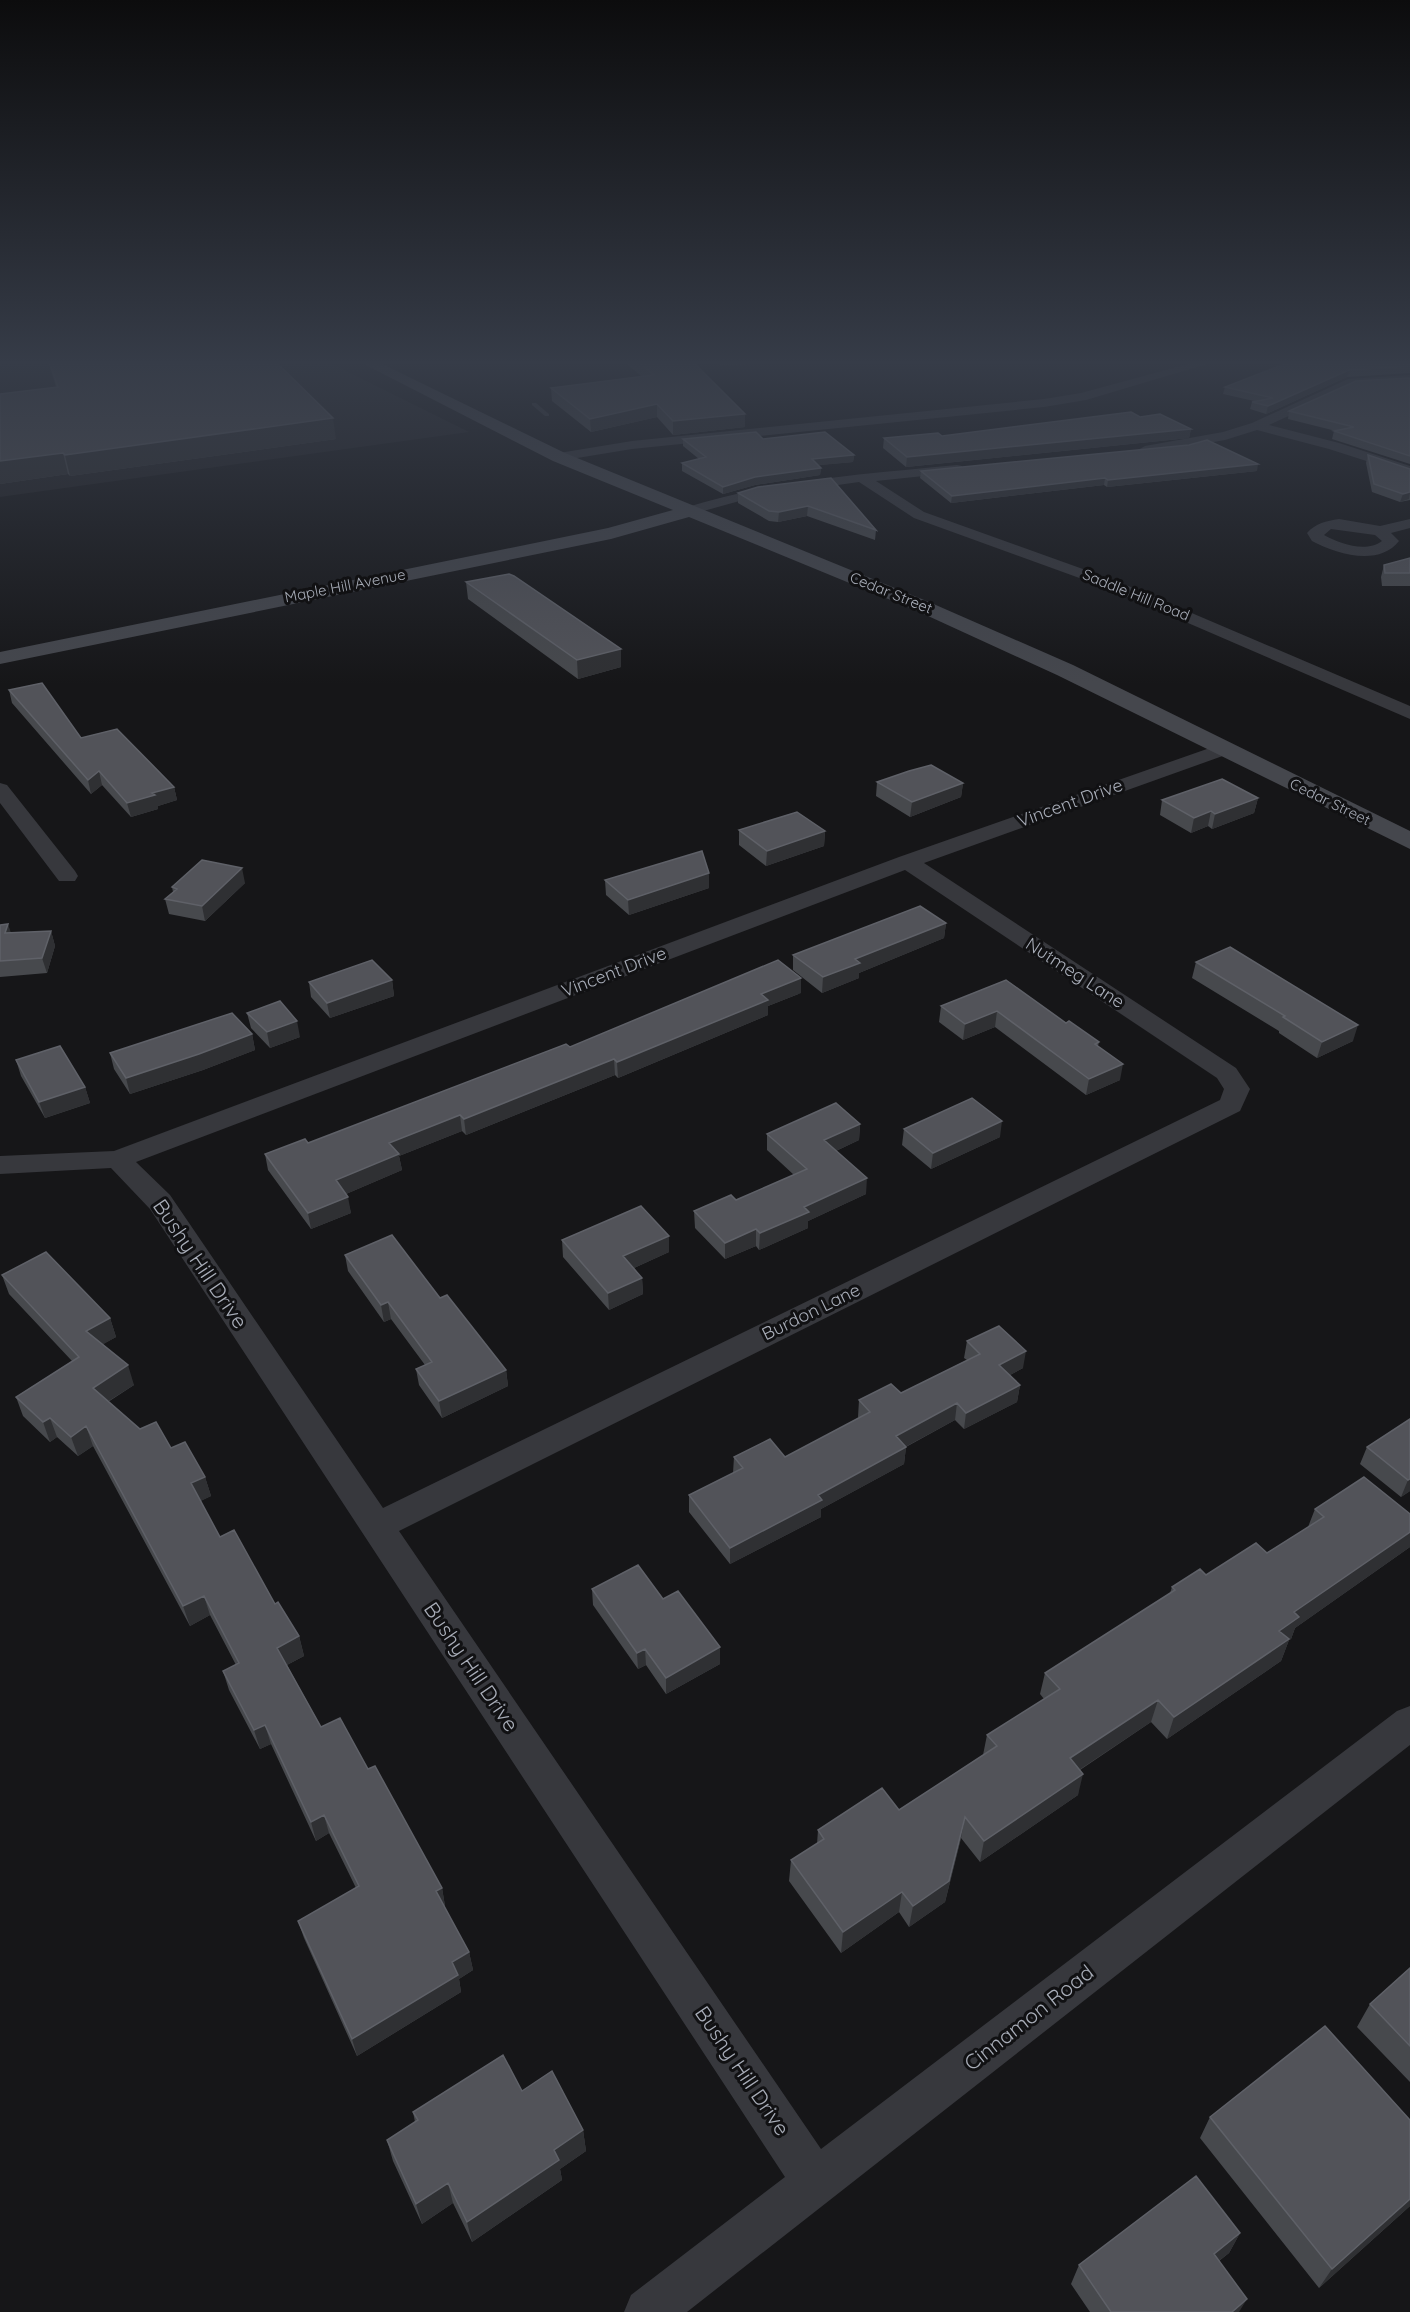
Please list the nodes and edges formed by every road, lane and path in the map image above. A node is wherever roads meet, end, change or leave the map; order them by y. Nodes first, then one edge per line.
1 (588, 469) edge
2 (960, 469) edge
3 (863, 479) junction
4 (689, 511) junction
5 (1410, 523) edge
6 (1380, 531) dead end
7 (0, 658) edge
8 (1410, 712) edge
9 (1224, 748) junction
10 (0, 789) edge
11 (1410, 841) edge
12 (907, 862) junction
13 (67, 876) dead end
14 (1237, 1089) joint
15 (118, 1159) junction
16 (0, 1165) edge
17 (376, 1527) junction
18 (1410, 1723) edge
19 (816, 2182) junction
20 (648, 2312) edge

1 - 4 main road, Cedar Street
2 - 3 street
3 - 4 street
3 - 8 street, Saddle Hill Road
4 - 7 main road, Maple Hill Avenue
4 - 9 main road, Cedar Street
5 - 6 street
9 - 11 main road, Cedar Street
9 - 12 street, Vincent Drive
10 - 13 street
12 - 14 street, Nutmeg Lane
12 - 15 street, Vincent Drive
14 - 17 street, Burdon Lane
15 - 16 street, Vincent Drive
15 - 17 street, Bushy Hill Drive
17 - 19 street, Bushy Hill Drive
18 - 19 street, Cinnamon Road
19 - 20 street, Cinnamon Road

